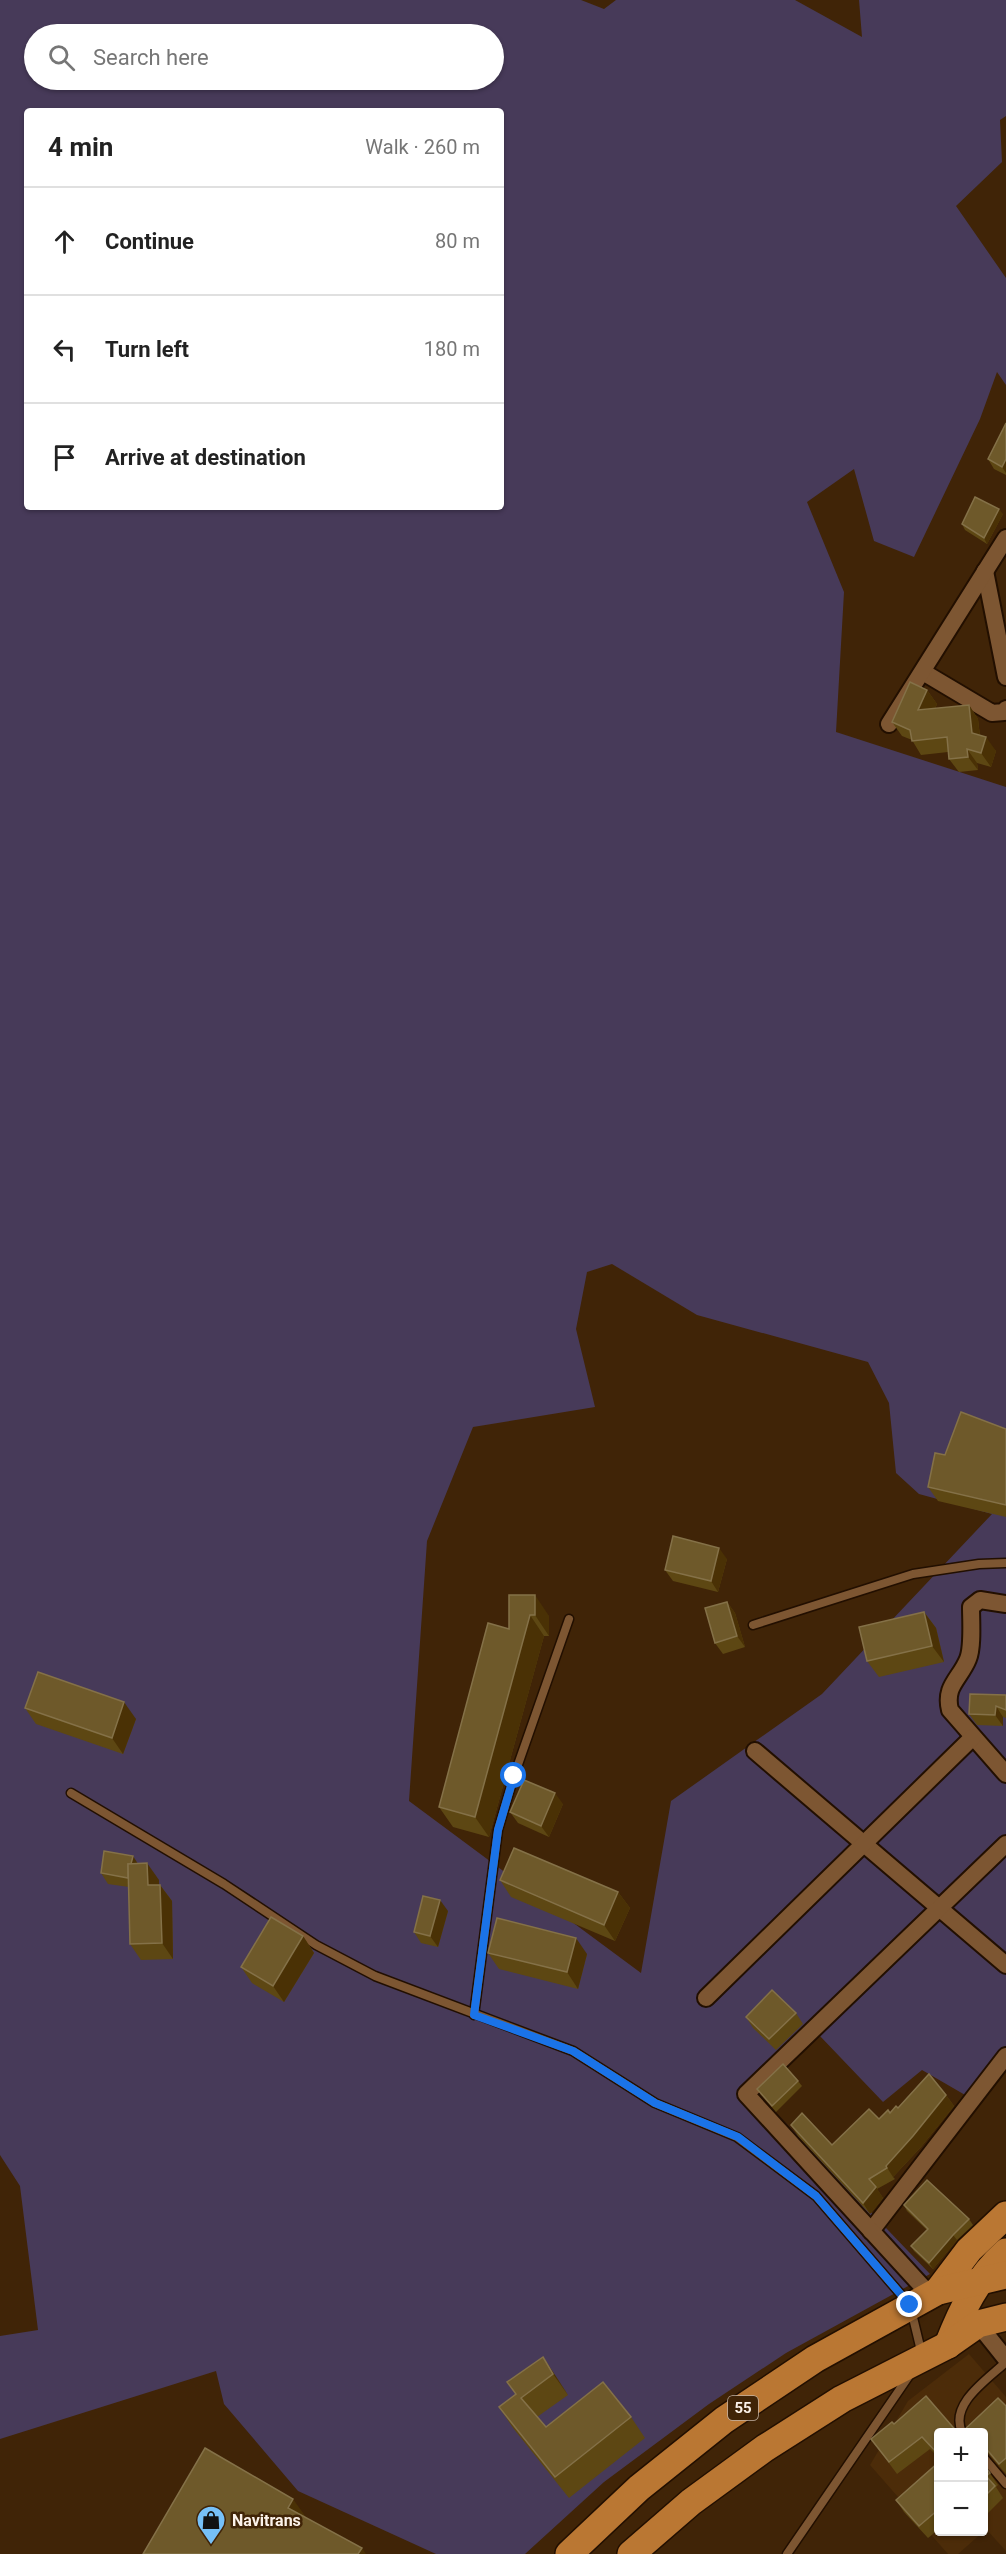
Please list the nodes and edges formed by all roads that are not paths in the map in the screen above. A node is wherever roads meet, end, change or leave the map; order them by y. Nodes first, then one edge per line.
1 (1006, 538) edge
2 (985, 571) junction
3 (923, 672) junction
4 (1006, 677) edge
5 (1006, 709) edge
6 (889, 724) dead end
7 (1006, 1563) edge
8 (1006, 1604) edge
9 (569, 1619) dead end
10 (753, 1625) dead end
11 (974, 1737) junction
12 (755, 1751) dead end
13 (1006, 1774) edge
14 (71, 1793) dead end
15 (864, 1844) junction
16 (1006, 1844) edge
17 (939, 1908) junction
18 (1006, 1965) edge
19 (706, 1998) dead end
20 (474, 2015) junction
21 (1006, 2056) edge
22 (1006, 2215) edge
23 (870, 2230) junction
24 (1006, 2252) edge
25 (1006, 2275) edge
26 (977, 2283) junction
27 (926, 2297) junction
28 (1006, 2317) edge
29 (978, 2324) junction
30 (948, 2344) junction
31 (923, 2356) junction
32 (1006, 2361) edge
33 (961, 2428) edge
34 (988, 2463) edge
35 (1006, 2484) edge
36 (569, 2554) edge
37 (631, 2554) edge
38 (787, 2554) edge

1 - 2 street
2 - 3 street
2 - 4 street
3 - 5 street
3 - 6 street
7 - 10 lane
8 - 11 street
9 - 20 lane
11 - 13 street
11 - 15 street
12 - 15 street
14 - 20 lane
15 - 17 street
15 - 19 street
16 - 17 street
17 - 18 street
17 - 23 street
20 - 27 lane
21 - 23 street
22 - 27 highway, 55
23 - 27 street
24 - 26 highway
25 - 26 highway
26 - 27 highway
26 - 30 highway
27 - 31 lane
27 - 36 highway, 55
28 - 29 highway
29 - 30 highway
29 - 32 street
30 - 31 highway
31 - 37 highway
31 - 38 lane
32 - 33 lane
34 - 35 lane

